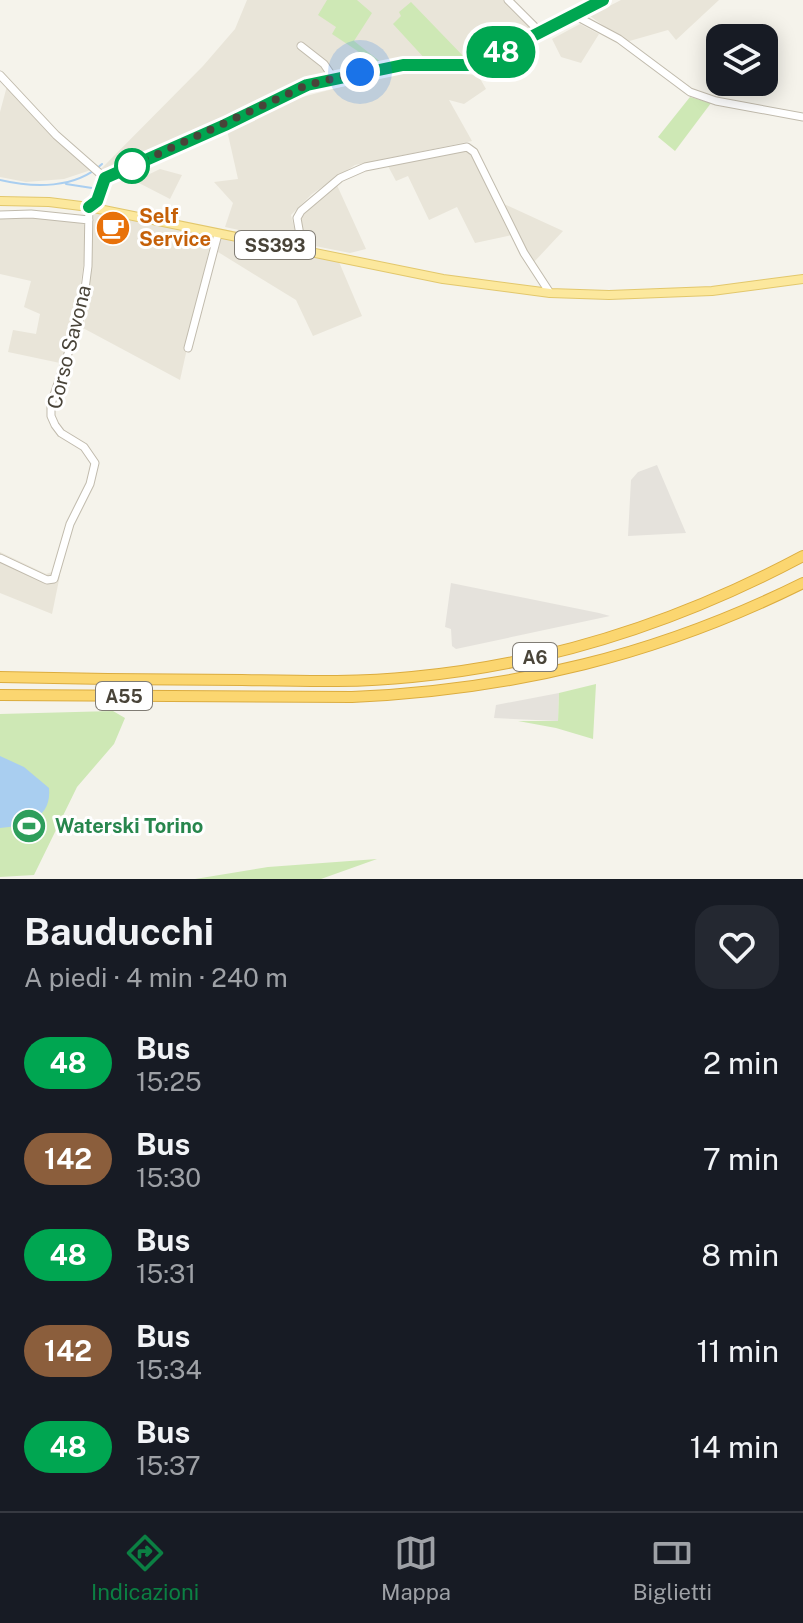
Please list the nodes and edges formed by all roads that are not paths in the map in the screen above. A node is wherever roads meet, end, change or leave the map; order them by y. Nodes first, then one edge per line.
1 (508, 0) edge
2 (603, 0) edge
3 (576, 16) junction
4 (540, 32) junction
5 (301, 46) dead end
6 (0, 75) edge
7 (334, 79) junction
8 (803, 117) edge
9 (99, 173) junction
10 (0, 201) edge
11 (89, 207) junction
12 (0, 215) edge
13 (89, 220) junction
14 (218, 234) junction
15 (299, 250) junction
16 (803, 279) edge
17 (550, 293) junction
18 (188, 348) dead end
19 (803, 556) edge
20 (0, 558) edge
21 (803, 583) edge
22 (0, 677) edge
23 (250, 680) joint
24 (0, 695) edge
25 (249, 696) joint

1 - 4 street
2 - 3 street
3 - 4 street
3 - 8 street
4 - 7 street
5 - 7 street
6 - 9 street
7 - 9 street
9 - 11 street
10 - 11 main road, SS393
11 - 13 street, Corso Savona
11 - 14 main road, SS393
12 - 13 street
13 - 20 street, Corso Savona
14 - 15 main road, SS393
14 - 18 street
15 - 17 main road, SS393
15 - 17 street
16 - 17 main road, SS393
19 - 23 highway, A6
21 - 25 highway, A6
22 - 23 highway, A55
24 - 25 highway, A55

